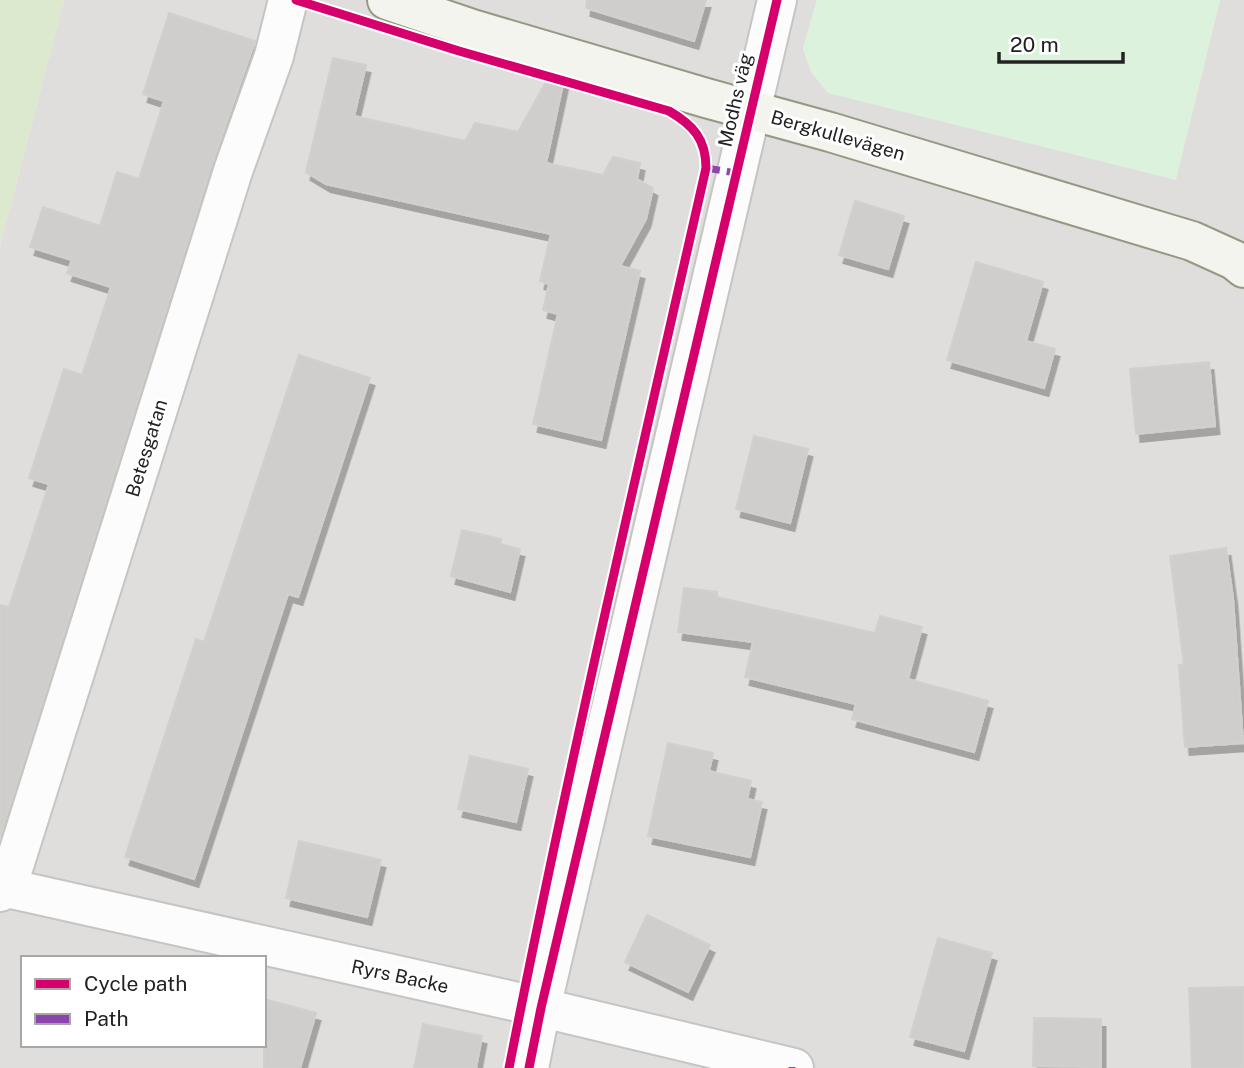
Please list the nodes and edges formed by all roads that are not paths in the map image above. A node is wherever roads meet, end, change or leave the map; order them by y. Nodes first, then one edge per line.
1 (288, 0) edge
2 (387, 0) edge
3 (777, 0) edge
4 (750, 110) junction
5 (1244, 268) edge
6 (4, 890) edge
7 (541, 1008) junction
8 (529, 1068) edge
9 (793, 1068) edge

1 - 6 street, Betesgatan
2 - 4 street, Bergkullevägen
3 - 4 street, Modhs väg
4 - 5 street, Bergkullevägen
4 - 7 street, Modhs väg
6 - 7 street, Ryrs Backe
7 - 8 street, Modhs väg
7 - 9 street, Ryrs Backe

